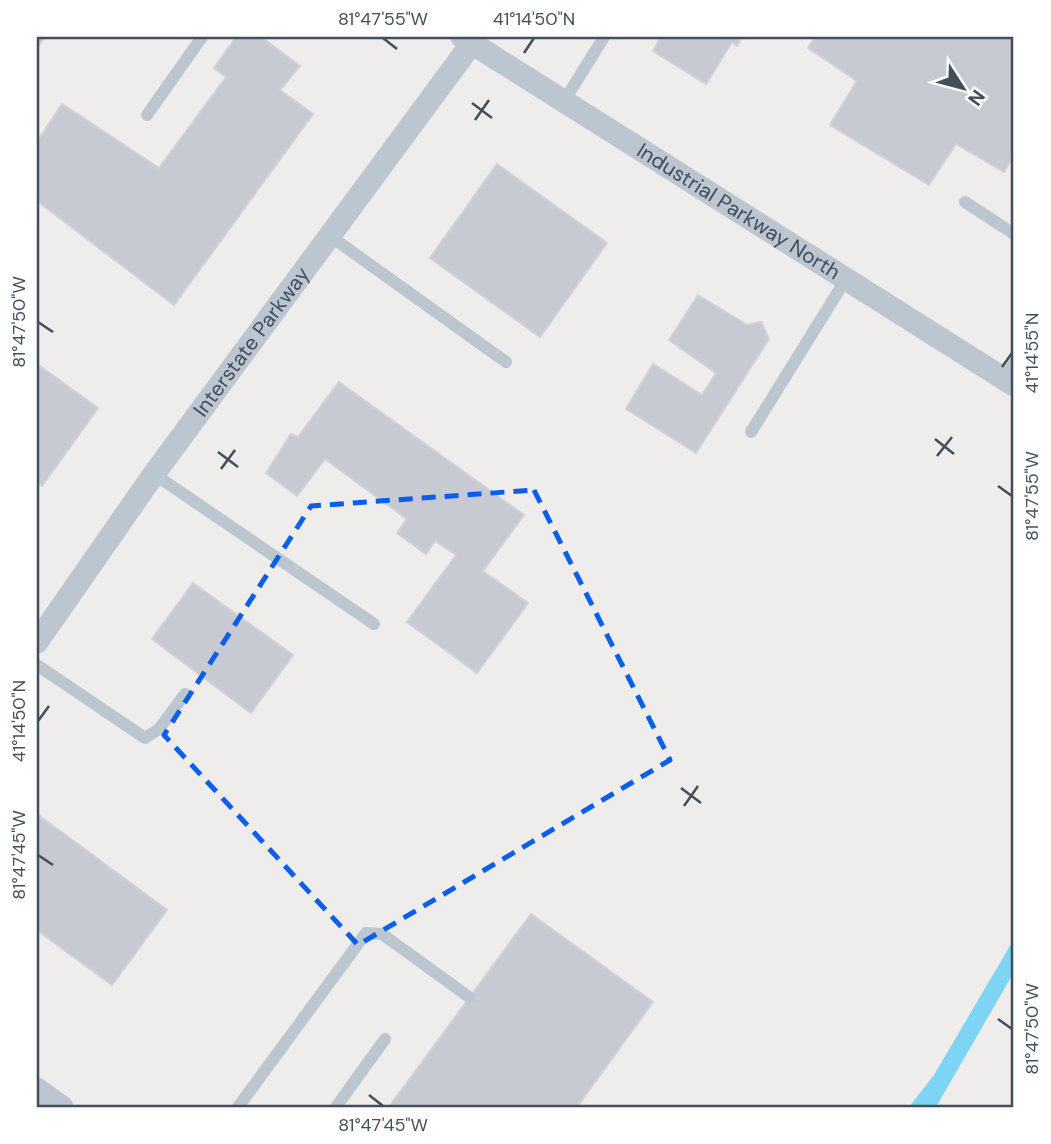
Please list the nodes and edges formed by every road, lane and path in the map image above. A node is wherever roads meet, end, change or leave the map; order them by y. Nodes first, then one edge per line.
1 (202, 37) edge
2 (604, 37) edge
3 (467, 40) edge
4 (564, 101) junction
5 (147, 116) dead end
6 (965, 202) dead end
7 (1014, 234) edge
8 (330, 236) junction
9 (846, 279) junction
10 (506, 362) dead end
11 (1011, 376) edge
12 (751, 432) dead end
13 (154, 474) junction
14 (374, 624) dead end
15 (37, 642) edge
16 (37, 665) edge
17 (185, 694) dead end
18 (469, 997) dead end
19 (385, 1039) dead end
20 (237, 1107) edge
21 (335, 1107) edge

1 - 5 lane
2 - 4 lane
3 - 4 street, Industrial Parkway North
3 - 8 street, Interstate Parkway
4 - 9 street, Industrial Parkway North
6 - 7 lane
8 - 10 lane
8 - 13 street, Interstate Parkway
9 - 11 street, Industrial Parkway North
9 - 12 lane
13 - 14 lane
13 - 15 street, Interstate Parkway
16 - 17 lane
18 - 20 lane
19 - 21 lane

